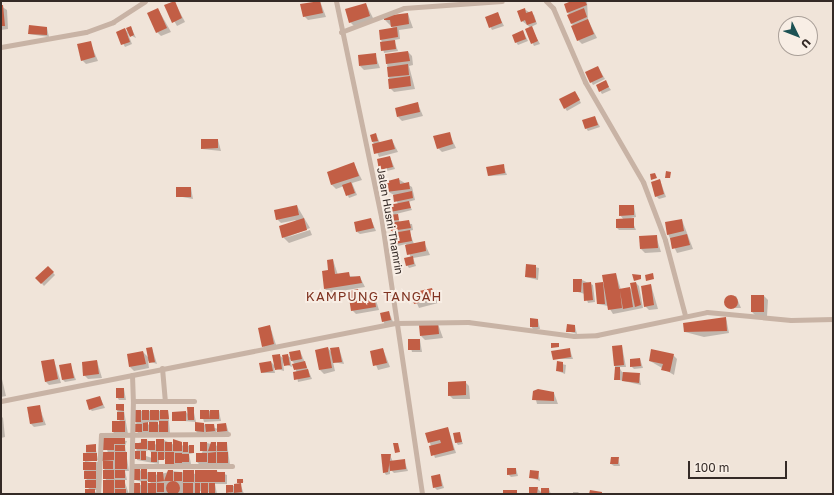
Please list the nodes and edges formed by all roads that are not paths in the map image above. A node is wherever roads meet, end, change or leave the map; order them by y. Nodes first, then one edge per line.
1 (145, 1) edge
2 (336, 1) edge
3 (502, 1) edge
4 (546, 1) edge
5 (341, 32) junction
6 (1, 47) edge
7 (685, 314) junction
8 (833, 319) edge
9 (396, 323) junction
10 (162, 368) junction
11 (132, 375) junction
12 (1, 401) edge
13 (133, 401) junction
14 (165, 401) junction
15 (194, 401) dead end
16 (132, 433) junction
17 (228, 434) dead end
18 (132, 466) junction
19 (232, 466) dead end
20 (98, 494) edge
21 (131, 494) edge
22 (422, 494) edge

1 - 6 street
2 - 5 street, Jalan Husni Thamrin
3 - 5 street
4 - 7 street
5 - 9 street, Jalan Husni Thamrin
7 - 8 street
7 - 9 street
9 - 10 street
9 - 22 street, Jalan Husni Thamrin
10 - 11 street
10 - 14 street
11 - 12 street
11 - 13 street
13 - 14 street
13 - 16 street
14 - 15 street
16 - 17 street
16 - 18 street
16 - 20 street
18 - 19 street
18 - 21 street

